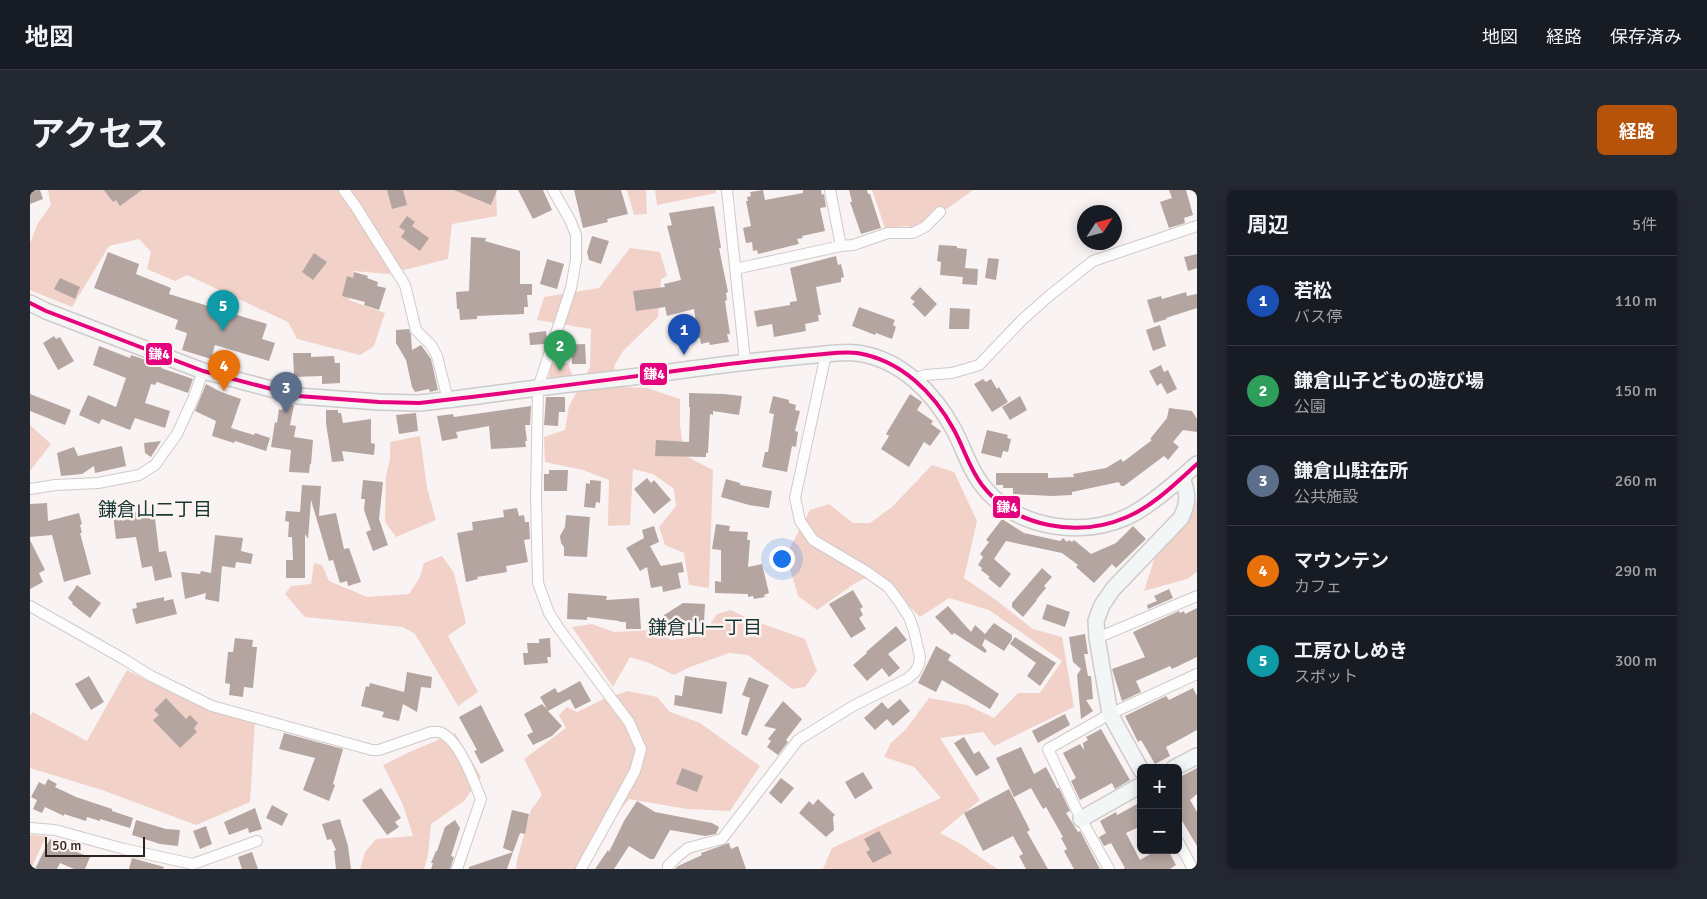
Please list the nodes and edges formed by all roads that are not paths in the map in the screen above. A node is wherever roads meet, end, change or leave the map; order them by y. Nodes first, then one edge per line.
1 (344, 190) edge
2 (553, 190) edge
3 (727, 190) edge
4 (830, 190) edge
5 (940, 212) dead end
6 (1197, 226) edge
7 (841, 246) junction
8 (735, 269) junction
9 (30, 303) edge
10 (826, 354) junction
11 (745, 361) junction
12 (204, 371) junction
13 (915, 379) junction
14 (538, 388) junction
15 (448, 400) junction
16 (1197, 464) edge
17 (1182, 477) junction
18 (30, 489) edge
19 (1197, 596) edge
20 (30, 606) edge
21 (1097, 638) junction
22 (1197, 674) edge
23 (1110, 714) junction
24 (1197, 756) edge
25 (1138, 764) edge
26 (1182, 764) edge
27 (1137, 787) edge
28 (1081, 819) junction
29 (30, 828) edge
30 (258, 841) dead end
31 (1182, 848) edge
32 (457, 869) edge
33 (581, 869) edge
34 (668, 869) edge
35 (1109, 869) edge
36 (1193, 869) edge

1 - 15 street
2 - 14 street
3 - 8 street
4 - 7 street
5 - 7 street
6 - 13 street
7 - 8 street
8 - 11 street
9 - 12 street
10 - 11 street
10 - 13 street
10 - 34 street
11 - 14 street
12 - 15 street
12 - 18 street
13 - 17 street
14 - 15 street
14 - 33 street
16 - 17 street
17 - 21 street
19 - 21 street
20 - 32 street
21 - 23 street
22 - 23 street
23 - 25 street
23 - 28 street
24 - 26 street
27 - 28 street
28 - 35 street
29 - 30 street
31 - 36 street

